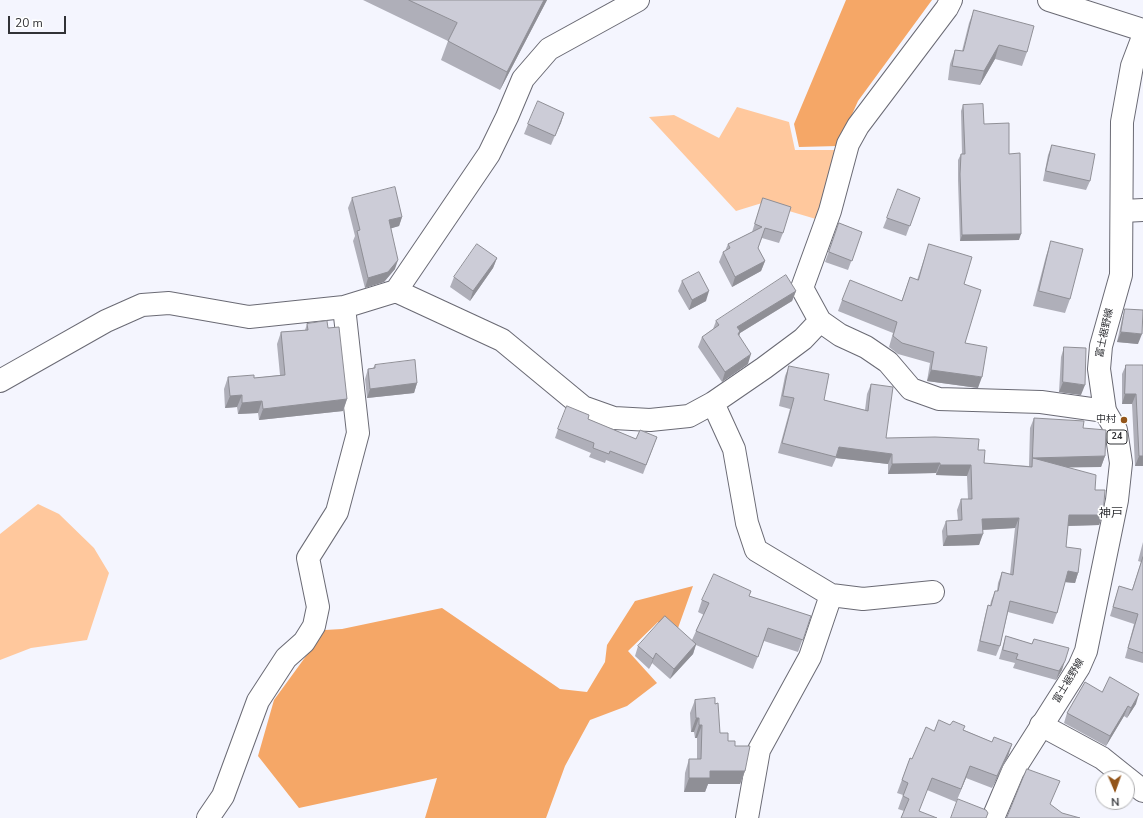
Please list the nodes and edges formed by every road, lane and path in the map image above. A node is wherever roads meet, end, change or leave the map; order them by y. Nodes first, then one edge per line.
1 (638, 0) edge
2 (951, 0) edge
3 (1049, 0) edge
4 (1143, 30) edge
5 (1143, 37) edge
6 (1133, 211) edge
7 (396, 291) junction
8 (344, 307) junction
9 (820, 321) junction
10 (0, 381) edge
11 (712, 403) junction
12 (1105, 411) junction
13 (932, 592) dead end
14 (831, 595) junction
15 (1041, 725) junction
16 (1117, 770) edge
17 (1135, 784) edge
18 (1143, 791) edge
19 (208, 818) edge
20 (747, 818) edge
21 (993, 818) edge

1 - 7 street
2 - 9 street
3 - 4 street
5 - 6 street, 富士裾野線 / 24
6 - 12 street, 富士裾野線 / 24
7 - 8 street
7 - 11 street
8 - 10 street
8 - 19 street
9 - 11 street
9 - 12 street
11 - 14 street
12 - 15 street, 富士裾野線 / 24
13 - 14 street
14 - 20 street
15 - 16 street
15 - 21 street, 富士裾野線 / 24
17 - 18 street

